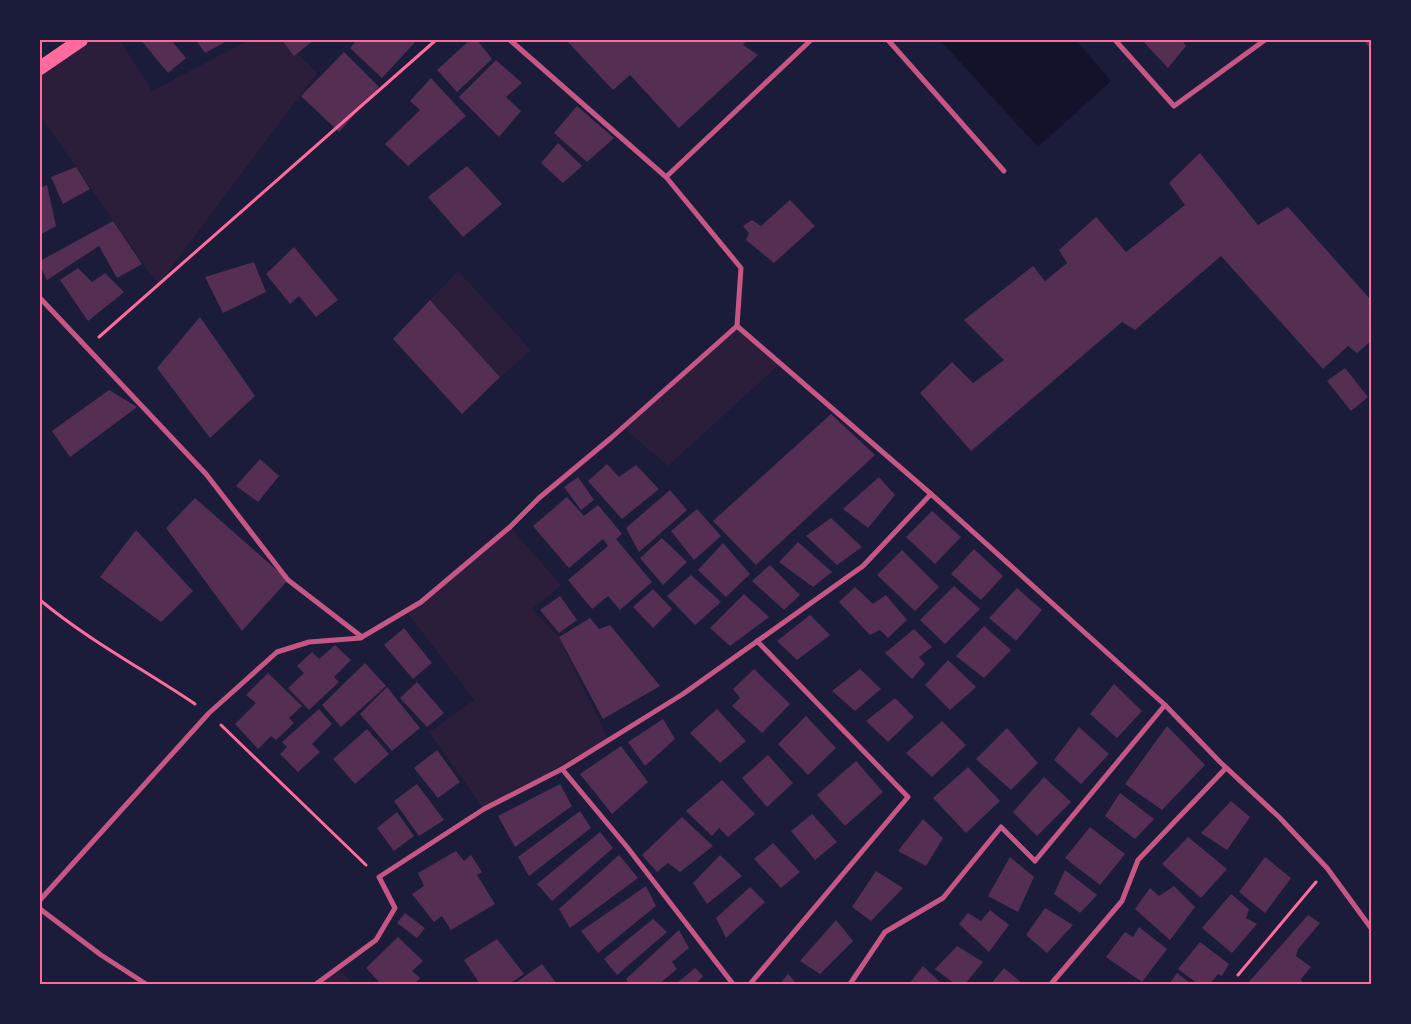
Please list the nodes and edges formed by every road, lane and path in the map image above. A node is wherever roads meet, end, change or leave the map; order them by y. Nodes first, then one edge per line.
1 (81, 40) edge
2 (436, 40) edge
3 (510, 40) edge
4 (811, 40) edge
5 (888, 40) edge
6 (1115, 40) edge
7 (1265, 40) edge
8 (40, 68) edge
9 (1004, 170) dead end
10 (666, 177) junction
11 (40, 298) edge
12 (737, 326) junction
13 (86, 348) junction
14 (931, 494) junction
15 (362, 638) junction
16 (757, 641) junction
17 (1165, 705) junction
18 (1226, 768) junction
19 (562, 769) junction
20 (1327, 868) junction
21 (40, 900) edge
22 (40, 909) edge
23 (1371, 928) edge
24 (1238, 976) dead end
25 (146, 984) edge
26 (316, 984) edge
27 (733, 984) edge
28 (750, 984) edge
29 (850, 984) edge
30 (1051, 984) edge

1 - 8 highway
2 - 13 path
3 - 10 street
4 - 10 street
5 - 9 street
6 - 7 street
10 - 12 street
11 - 13 street
12 - 14 street
12 - 15 street
13 - 15 street
14 - 16 street
14 - 17 street
15 - 21 street
16 - 19 street
16 - 28 street
17 - 18 street
17 - 29 street
18 - 20 street
18 - 30 street
19 - 26 street
19 - 27 street
20 - 23 street
20 - 24 path
22 - 25 street

